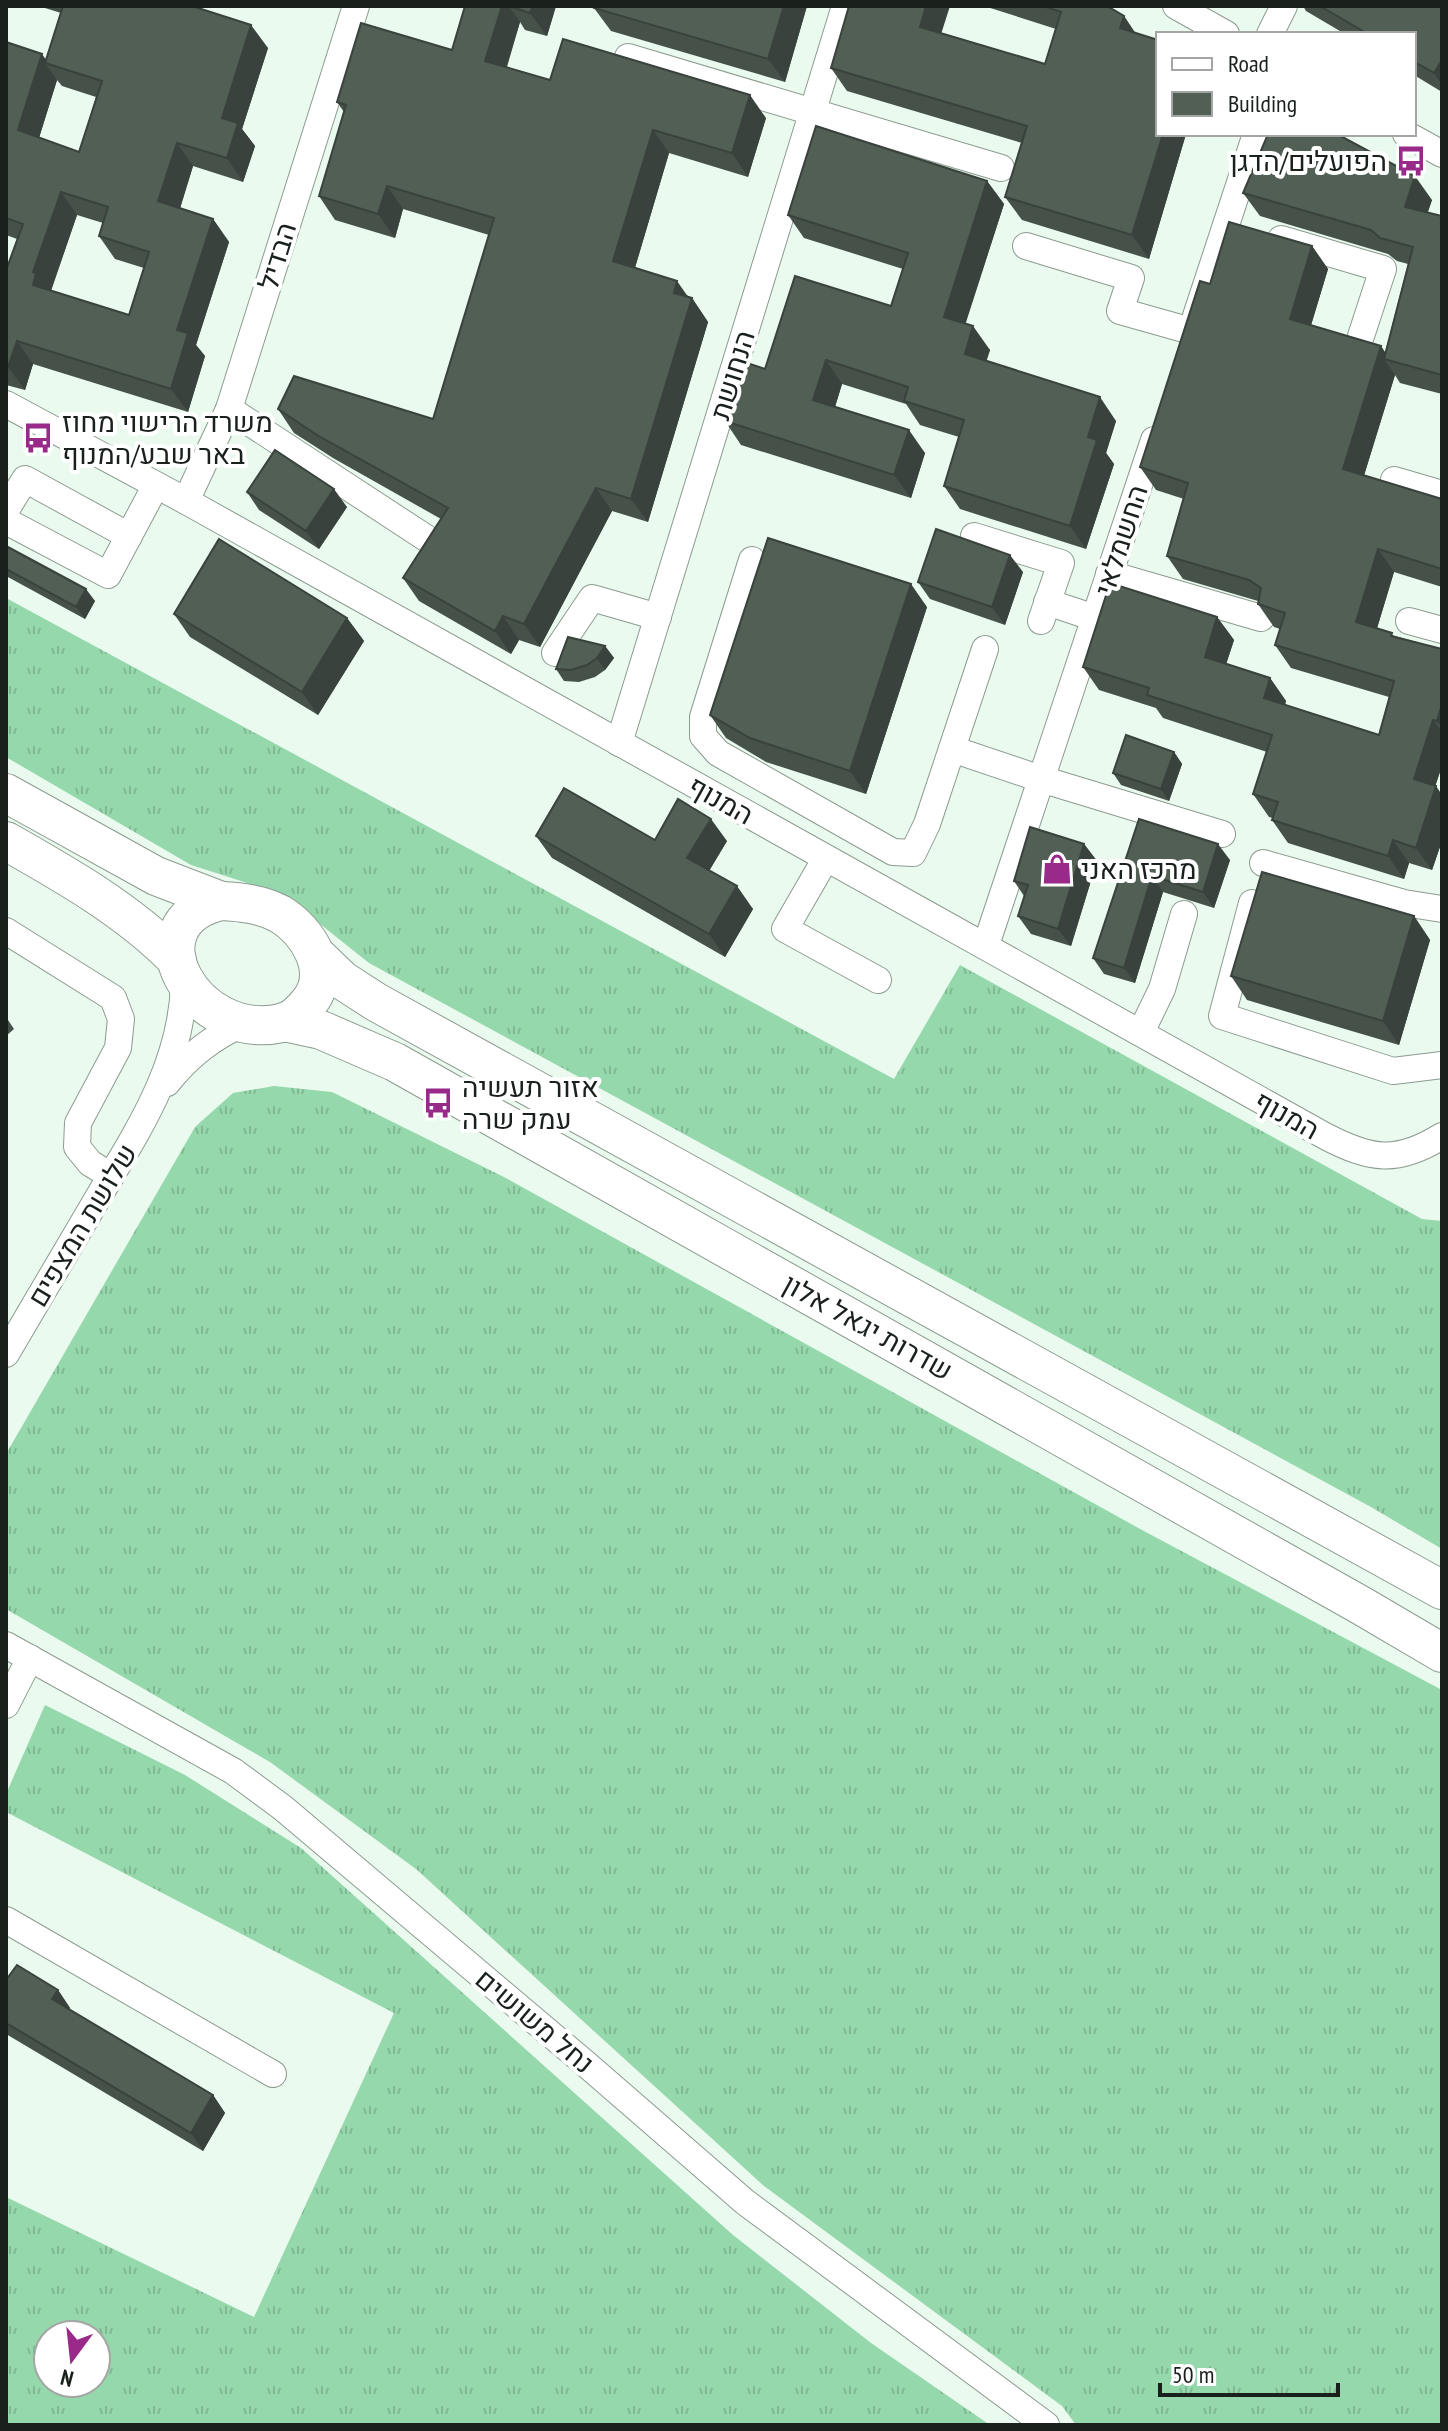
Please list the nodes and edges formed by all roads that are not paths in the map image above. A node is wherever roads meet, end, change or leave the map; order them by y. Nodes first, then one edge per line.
1 (356, 6) edge
2 (845, 6) edge
3 (1284, 6) edge
4 (1183, 8) edge
5 (1223, 32) edge
6 (1271, 32) edge
7 (628, 57) edge
8 (812, 112) junction
9 (1255, 136) edge
10 (1410, 136) edge
11 (1442, 154) edge
12 (1001, 168) dead end
13 (1227, 223) junction
14 (1026, 246) dead end
15 (1191, 331) junction
16 (1361, 336) edge
17 (1181, 360) edge
18 (6, 404) edge
19 (229, 409) junction
20 (1162, 417) edge
21 (1394, 480) dead end
22 (156, 485) junction
23 (1442, 494) edge
24 (186, 501) junction
25 (6, 510) edge
26 (6, 521) edge
27 (129, 536) junction
28 (974, 536) dead end
29 (426, 538) edge
30 (752, 560) dead end
31 (1109, 574) junction
32 (658, 617) junction
33 (1095, 618) junction
34 (1261, 618) edge
35 (1409, 621) dead end
36 (1442, 630) edge
37 (985, 649) dead end
38 (555, 653) dead end
39 (619, 743) junction
40 (952, 749) junction
41 (1041, 779) junction
42 (6, 793) edge
43 (1222, 834) dead end
44 (6, 841) edge
45 (826, 858) junction
46 (1263, 863) dead end
47 (221, 901) junction
48 (1252, 903) edge
49 (1442, 909) edge
50 (1184, 914) dead end
51 (6, 931) edge
52 (986, 945) junction
53 (317, 956) junction
54 (180, 972) junction
55 (878, 980) dead end
56 (246, 1022) junction
57 (284, 1022) junction
58 (1141, 1032) junction
59 (1442, 1065) edge
60 (157, 1096) junction
61 (1442, 1136) edge
62 (111, 1176) junction
63 (6, 1354) edge
64 (1442, 1590) edge
65 (6, 1645) edge
66 (1442, 1653) edge
67 (30, 1658) junction
68 (6, 1705) edge
69 (6, 1920) edge
70 (273, 2074) dead end
71 (1046, 2425) edge

1 - 19 street, הבדיל
2 - 8 street, הנחושת
3 - 6 street
4 - 5 street
7 - 8 street
8 - 12 street
8 - 32 street, הנחושת
9 - 13 street
10 - 11 street
13 - 15 street
13 - 16 street
14 - 15 street
15 - 17 street
18 - 22 street, המנוף
19 - 24 street, הבדיל
19 - 29 street
20 - 31 street, החשמלאי
21 - 23 street
22 - 24 street, המנוף
22 - 27 street
24 - 39 street, המנוף
25 - 27 street
26 - 27 street
28 - 33 street
30 - 40 street
31 - 33 street, החשמלאי
31 - 34 street
32 - 38 street
32 - 39 street, הנחושת
33 - 41 street, החשמלאי
35 - 36 street
37 - 40 street
39 - 45 street, המנוף
40 - 41 street
41 - 43 street
41 - 52 street, החשמלאי
42 - 47 highway
44 - 54 highway
45 - 52 street, המנוף
45 - 55 street
46 - 49 street
47 - 53 highway
47 - 54 highway
48 - 59 street
50 - 58 street
51 - 62 street
52 - 58 street, המנוף
53 - 57 highway
53 - 64 highway, שדרות יגאל אלון
54 - 56 highway
54 - 60 street, שלושת המצפים
56 - 57 highway
56 - 60 street, שלושת המצפים
57 - 66 highway, שדרות יגאל אלון
58 - 61 street, המנוף
60 - 62 street, שלושת המצפים
62 - 63 street, שלושת המצפים
65 - 67 street, נחל משושים
67 - 68 street
67 - 71 street, נחל משושים
69 - 70 street

